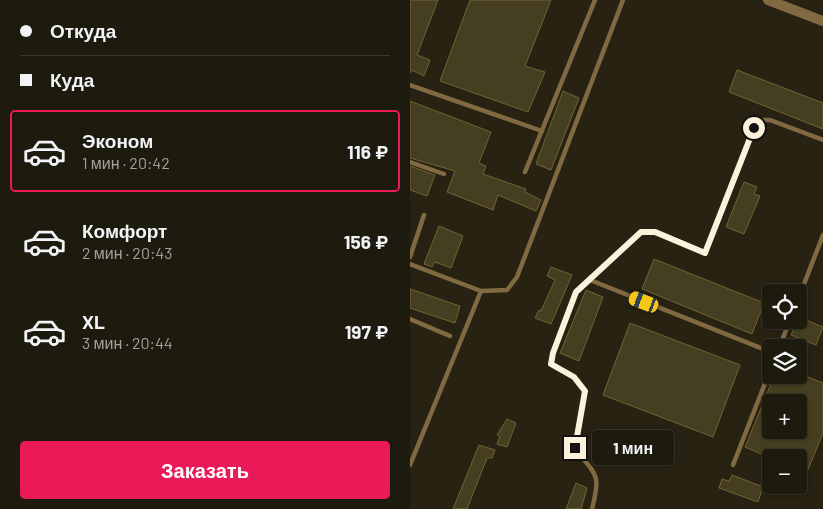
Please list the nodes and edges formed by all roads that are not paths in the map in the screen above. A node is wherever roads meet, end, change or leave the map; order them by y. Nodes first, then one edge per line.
1 (595, 0) edge
2 (623, 0) edge
3 (768, 0) edge
4 (823, 21) edge
5 (410, 85) edge
6 (542, 131) junction
7 (823, 140) edge
8 (410, 162) edge
9 (525, 172) dead end
10 (444, 174) dead end
11 (424, 215) dead end
12 (823, 235) edge
13 (410, 257) edge
14 (410, 264) edge
15 (590, 280) junction
16 (804, 284) edge
17 (481, 291) junction
18 (410, 320) edge
19 (450, 336) dead end
20 (762, 348) edge
21 (765, 384) edge
22 (410, 465) edge
23 (733, 465) dead end
24 (592, 509) edge

1 - 6 lane
2 - 17 lane
3 - 4 street
5 - 6 lane
6 - 9 lane
7 - 15 lane
8 - 10 lane
11 - 13 lane
12 - 16 lane
14 - 17 lane
15 - 20 lane
15 - 24 lane
17 - 22 lane
18 - 19 lane
21 - 23 lane

